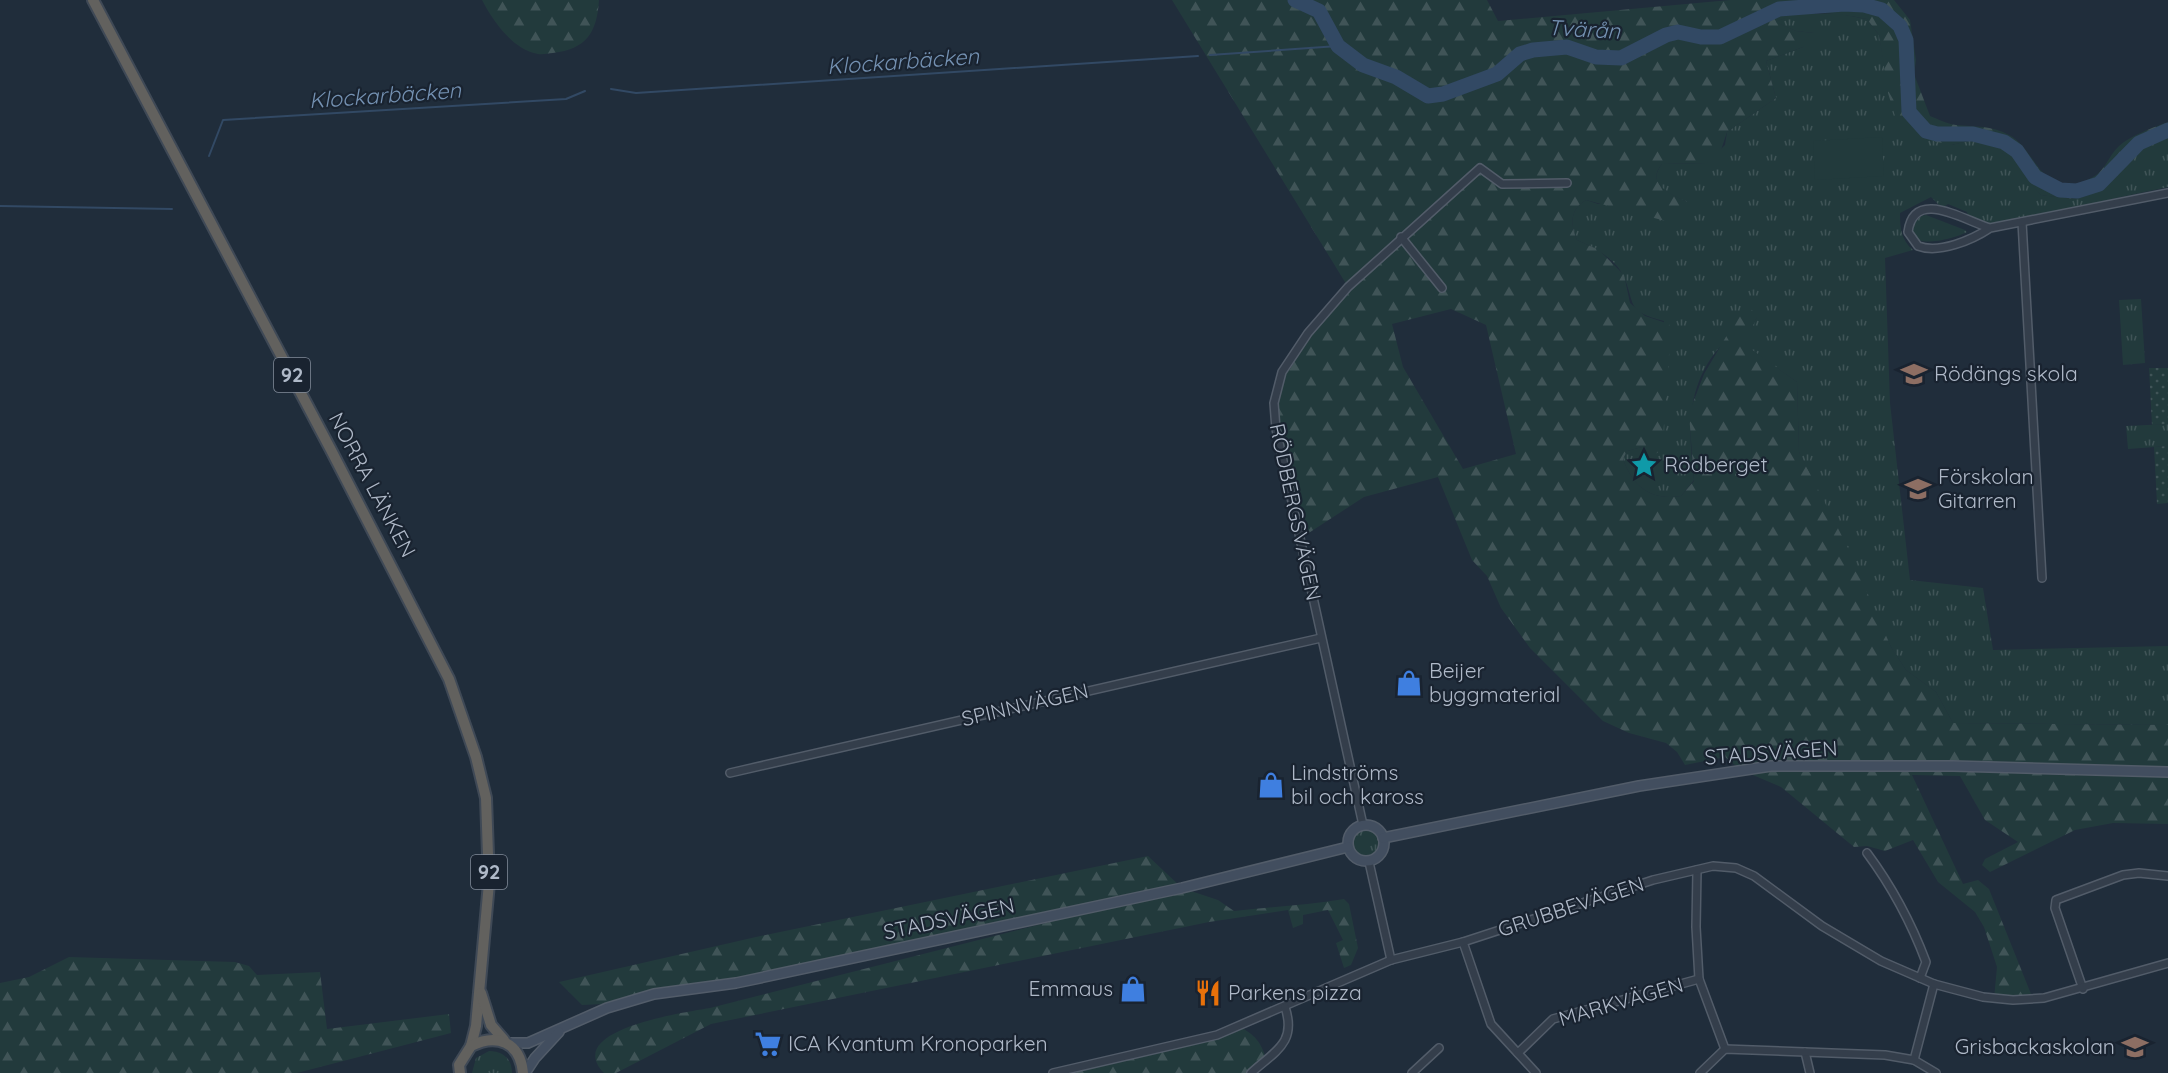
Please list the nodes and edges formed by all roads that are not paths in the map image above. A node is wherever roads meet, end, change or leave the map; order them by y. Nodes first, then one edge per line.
1 (93, 0) edge
2 (1567, 183) dead end
3 (2168, 193) edge
4 (2022, 222) junction
5 (1990, 228) junction
6 (1401, 237) junction
7 (1442, 288) dead end
8 (2042, 578) dead end
9 (1322, 638) junction
10 (2168, 772) edge
11 (730, 773) dead end
12 (1363, 825) junction
13 (1383, 838) junction
14 (1348, 847) junction
15 (1867, 853) dead end
16 (1369, 862) junction
17 (1697, 870) junction
18 (2168, 876) edge
19 (1463, 942) junction
20 (1391, 960) junction
21 (2168, 963) edge
22 (1920, 978) junction
23 (1699, 979) junction
24 (1934, 984) junction
25 (479, 988) junction
26 (2083, 989) junction
27 (1285, 1008) junction
28 (561, 1030) junction
29 (506, 1041) junction
30 (471, 1046) junction
31 (1439, 1048) dead end
32 (1725, 1049) junction
33 (1805, 1052) junction
34 (1518, 1053) junction
35 (1914, 1060) junction
36 (457, 1070) edge
37 (524, 1073) edge
38 (1053, 1073) edge
39 (1251, 1073) edge
40 (1412, 1073) edge
41 (1536, 1073) edge
42 (1700, 1073) edge
43 (1810, 1073) edge
44 (1936, 1073) edge

1 - 25 highway, NORRA LÄNKEN / 92
2 - 6 street, RÖDBERGSVÄGEN
3 - 4 street
4 - 5 street
4 - 8 street
5 - 5 street
6 - 7 street
6 - 9 street, RÖDBERGSVÄGEN
9 - 11 street, SPINNVÄGEN
9 - 12 street, RÖDBERGSVÄGEN
10 - 13 main road, STADSVÄGEN
12 - 13 main road
12 - 14 main road
13 - 16 main road
14 - 16 main road
14 - 28 main road, STADSVÄGEN
15 - 22 street
16 - 20 street
17 - 19 street, GRUBBEVÄGEN
17 - 22 street, GRUBBEVÄGEN
17 - 23 street
18 - 26 street
19 - 20 street, GRUBBEVÄGEN
19 - 34 street
20 - 27 street, GRUBBEVÄGEN
21 - 26 street, GRUBBEVÄGEN
22 - 24 street, GRUBBEVÄGEN
23 - 32 street
23 - 34 street, MARKVÄGEN
24 - 26 street, GRUBBEVÄGEN
24 - 35 street
25 - 29 highway, NORRA LÄNKEN / 92
25 - 30 highway, NORRA LÄNKEN / 92
27 - 38 street, GRUBBEVÄGEN
27 - 39 street
28 - 29 main road, STADSVÄGEN
28 - 37 main road, STADSVÄGEN
29 - 30 highway
29 - 37 highway, 92
30 - 36 highway, 92
31 - 40 street
32 - 33 street
32 - 42 street
33 - 35 street
33 - 43 street
34 - 41 street
35 - 44 street

